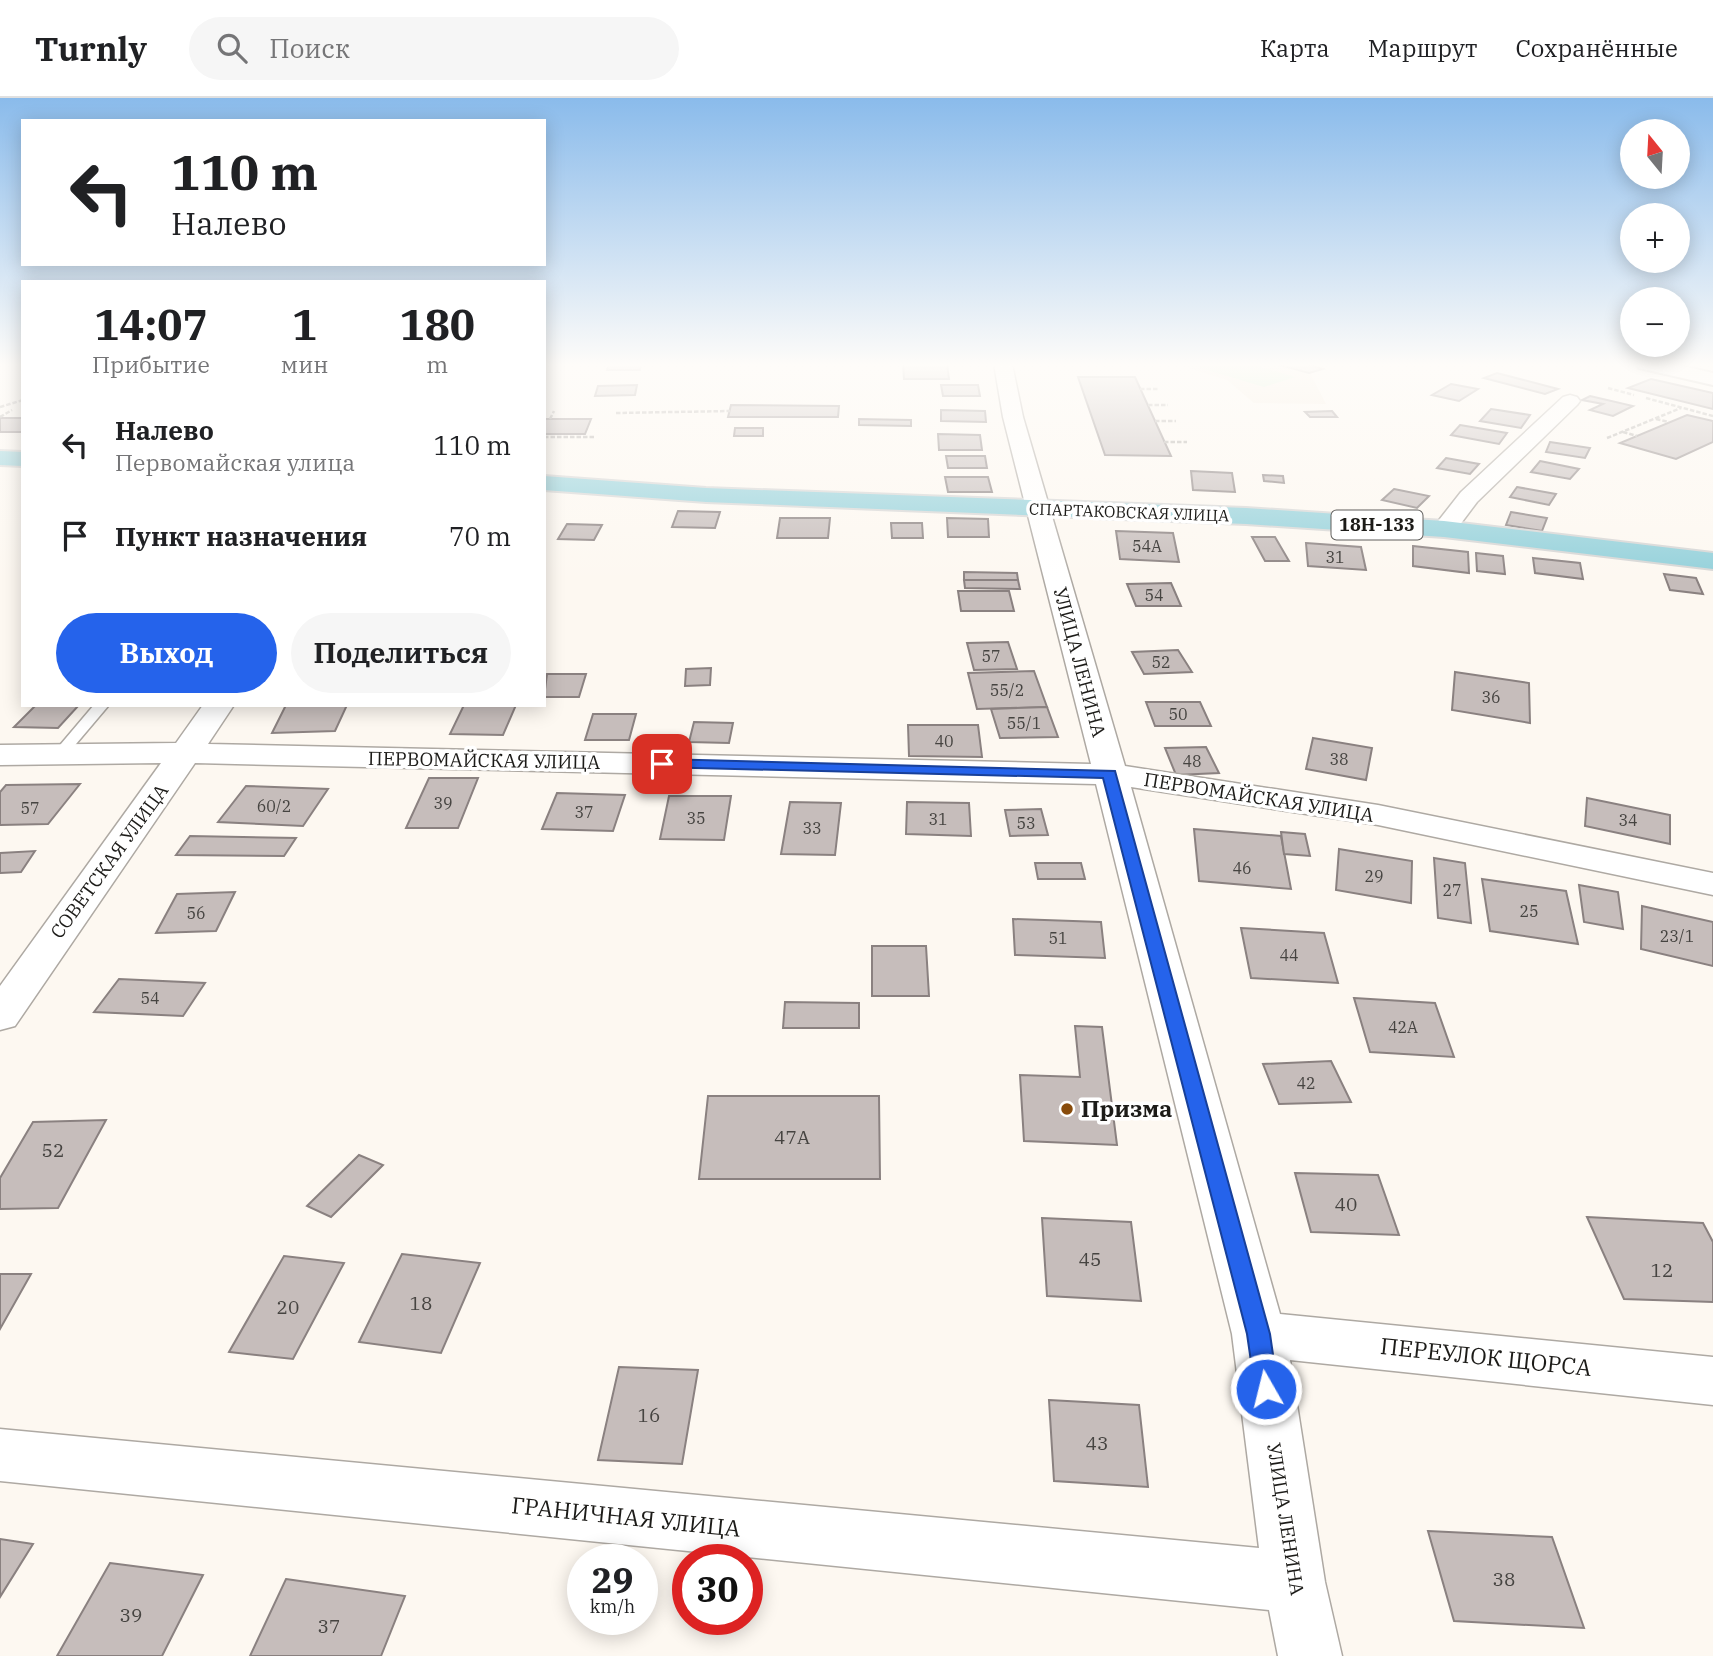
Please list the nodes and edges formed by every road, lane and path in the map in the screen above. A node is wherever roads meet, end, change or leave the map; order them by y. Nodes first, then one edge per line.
1 (546, 437) edge
2 (1019, 437) edge
3 (1532, 437) edge
4 (1610, 437) edge
5 (594, 438) dead end
6 (1607, 438) dead end
7 (1164, 442) dead end
8 (1186, 442) dead end
9 (0, 458) edge
10 (21, 459) edge
11 (546, 483) edge
12 (1040, 508) junction
13 (1444, 529) junction
14 (1713, 561) edge
15 (100, 707) edge
16 (218, 707) edge
17 (187, 753) junction
18 (60, 754) junction
19 (0, 755) edge
20 (1110, 774) junction
21 (1713, 884) edge
22 (0, 1016) edge
23 (1259, 1334) junction
24 (1713, 1381) edge
25 (0, 1455) edge
26 (1294, 1583) junction
27 (1310, 1656) edge

1 - 5 path
2 - 12 street, УЛИЦА ЛЕНИНА
3 - 13 street
4 - 6 path
7 - 8 path
9 - 10 main road
11 - 12 main road, СПАРТАКОВСКАЯ УЛИЦА / 18Н-133
12 - 13 main road, СПАРТАКОВСКАЯ УЛИЦА / 18Н-133
12 - 20 street, УЛИЦА ЛЕНИНА
13 - 14 main road, СПАРТАКОВСКАЯ УЛИЦА / 18Н-133
15 - 18 lane
16 - 17 street, СОВЕТСКАЯ УЛИЦА
17 - 18 street, ПЕРВОМАЙСКАЯ УЛИЦА
17 - 20 street, ПЕРВОМАЙСКАЯ УЛИЦА
17 - 22 street, СОВЕТСКАЯ УЛИЦА
18 - 19 street, ПЕРВОМАЙСКАЯ УЛИЦА
20 - 21 street, ПЕРВОМАЙСКАЯ УЛИЦА
20 - 23 street, УЛИЦА ЛЕНИНА
23 - 24 street, ПЕРЕУЛОК ЩОРСА
23 - 26 street, УЛИЦА ЛЕНИНА
25 - 26 street, ГРАНИЧНАЯ УЛИЦА
26 - 27 street, УЛИЦА ЛЕНИНА

